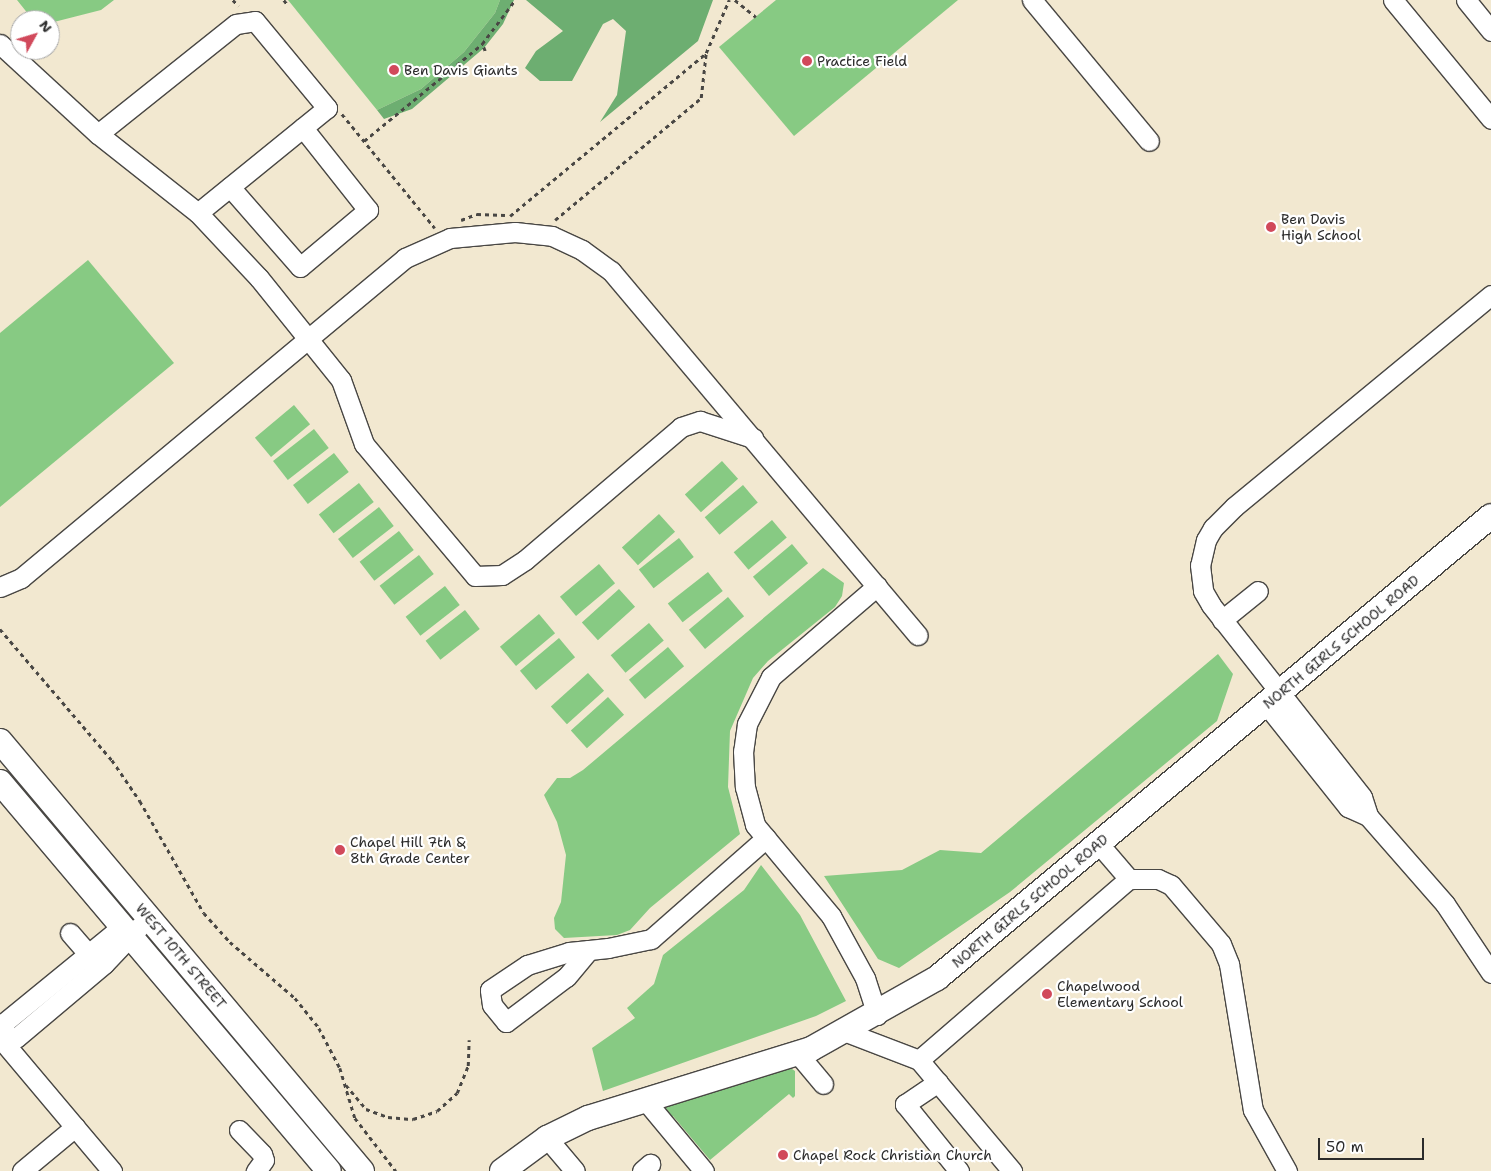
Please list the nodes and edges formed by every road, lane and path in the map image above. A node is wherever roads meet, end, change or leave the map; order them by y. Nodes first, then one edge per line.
1 (284, 0) edge
2 (515, 0) edge
3 (729, 0) edge
4 (735, 0) edge
5 (1032, 0) edge
6 (1393, 0) edge
7 (1466, 0) edge
8 (287, 4) dead end
9 (756, 17) dead end
10 (1491, 30) edge
11 (0, 44) edge
12 (482, 44) junction
13 (484, 51) dead end
14 (706, 53) junction
15 (1491, 119) edge
16 (303, 128) junction
17 (98, 134) junction
18 (364, 141) dead end
19 (1149, 142) dead end
20 (230, 187) junction
21 (198, 213) junction
22 (510, 216) dead end
23 (557, 220) dead end
24 (1491, 295) edge
25 (308, 339) junction
26 (753, 438) junction
27 (1491, 516) edge
28 (876, 586) junction
29 (0, 587) edge
30 (1258, 590) dead end
31 (1222, 620) junction
32 (0, 629) edge
33 (918, 635) dead end
34 (1273, 698) junction
35 (0, 741) edge
36 (0, 782) edge
37 (766, 838) junction
38 (1098, 843) junction
39 (1129, 879) junction
40 (150, 918) junction
41 (70, 933) dead end
42 (129, 935) junction
43 (588, 950) junction
44 (89, 954) junction
45 (1491, 973) edge
46 (877, 1015) junction
47 (846, 1032) junction
48 (1, 1040) edge
49 (469, 1040) dead end
50 (798, 1054) junction
51 (919, 1060) junction
52 (938, 1082) junction
53 (345, 1084) junction
54 (823, 1084) dead end
55 (645, 1100) junction
56 (75, 1127) junction
57 (239, 1130) dead end
58 (547, 1138) junction
59 (22, 1171) edge
60 (112, 1171) edge
61 (256, 1171) edge
62 (329, 1171) edge
63 (362, 1171) edge
64 (396, 1171) edge
65 (502, 1171) edge
66 (575, 1171) edge
67 (704, 1171) edge
68 (959, 1171) edge
69 (1012, 1171) edge
70 (1287, 1171) edge

1 - 8 path
2 - 12 path
3 - 14 path
4 - 9 path
5 - 19 street
6 - 15 street
7 - 10 street
11 - 17 street
12 - 13 path
12 - 18 path
14 - 22 path
14 - 23 path
16 - 17 street
16 - 20 street
16 - 20 street
17 - 21 street
20 - 21 street
21 - 25 street
24 - 31 street
25 - 26 street
25 - 26 street
25 - 29 street
26 - 28 street
27 - 34 main road, NORTH GIRLS SCHOOL ROAD
28 - 33 street
28 - 37 street
30 - 31 street
31 - 34 street
32 - 53 path
34 - 38 main road, NORTH GIRLS SCHOOL ROAD
34 - 45 street
35 - 40 main road, WEST 10TH STREET
36 - 42 main road, WEST 10TH STREET
37 - 43 street
37 - 46 street
38 - 39 street
38 - 46 main road, NORTH GIRLS SCHOOL ROAD
39 - 51 street
39 - 70 street
40 - 42 street
40 - 63 main road, WEST 10TH STREET
41 - 44 street
42 - 44 street
42 - 48 street
42 - 62 main road, WEST 10TH STREET
43 - 43 street
44 - 48 street
46 - 47 main road, NORTH GIRLS SCHOOL ROAD
47 - 50 main road, NORTH GIRLS SCHOOL ROAD
47 - 51 street
48 - 56 street
49 - 53 path
50 - 54 street
50 - 55 main road, NORTH GIRLS SCHOOL ROAD
51 - 52 street
52 - 68 street
52 - 69 street
53 - 64 path
55 - 58 main road, NORTH GIRLS SCHOOL ROAD
55 - 67 street
56 - 59 street
56 - 60 street
57 - 61 street
58 - 65 main road, NORTH GIRLS SCHOOL ROAD
58 - 66 street

